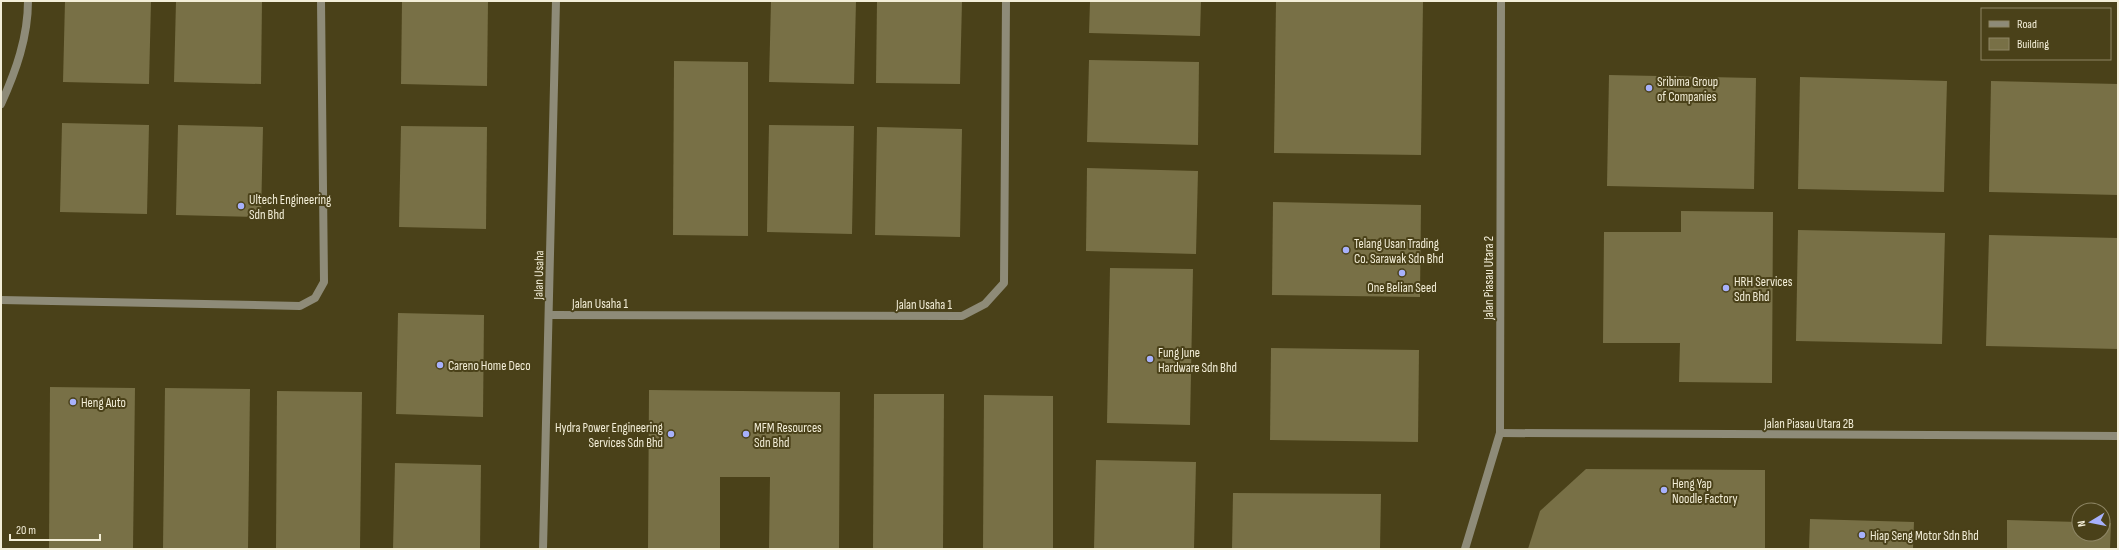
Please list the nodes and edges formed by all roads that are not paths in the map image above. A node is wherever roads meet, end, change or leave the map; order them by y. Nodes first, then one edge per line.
1 (28, 1) edge
2 (321, 1) edge
3 (556, 1) edge
4 (1006, 1) edge
5 (1501, 1) edge
6 (1, 104) edge
7 (1, 300) edge
8 (549, 315) junction
9 (1500, 433) junction
10 (2118, 436) edge
11 (543, 549) edge
12 (1464, 549) edge

1 - 6 street
2 - 7 street
3 - 8 street, Jalan Usaha
4 - 8 street, Jalan Usaha 1
5 - 9 street, Jalan Piasau Utara 2
8 - 11 street, Jalan Usaha
9 - 10 street, Jalan Piasau Utara 2B
9 - 12 street, Jalan Piasau Utara 2

